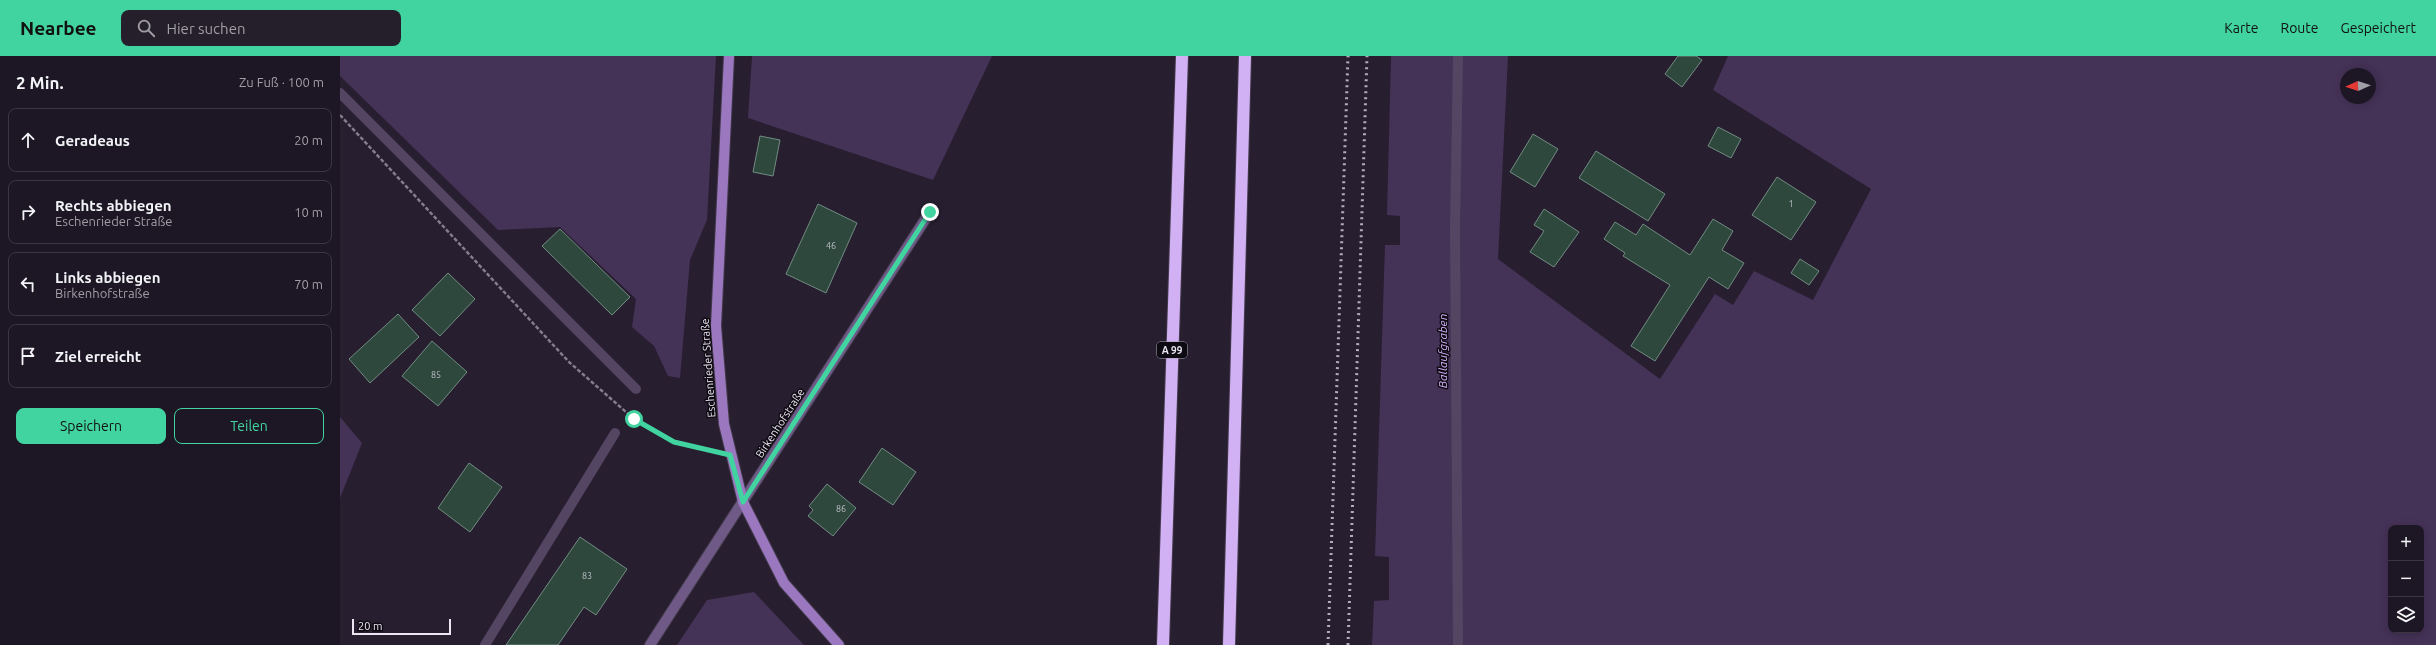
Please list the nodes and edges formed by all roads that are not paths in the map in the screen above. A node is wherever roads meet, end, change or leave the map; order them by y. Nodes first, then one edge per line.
1 (729, 56) edge
2 (1182, 56) edge
3 (1245, 56) edge
4 (930, 212) dead end
5 (743, 502) junction
6 (650, 645) edge
7 (839, 645) edge
8 (1163, 645) edge
9 (1229, 645) edge

1 - 5 street, Eschenrieder Straße
2 - 8 highway, A 99
3 - 9 highway
4 - 5 street, Birkenhofstraße
5 - 6 street, Birkenhofstraße
5 - 7 street, Eschenrieder Straße

